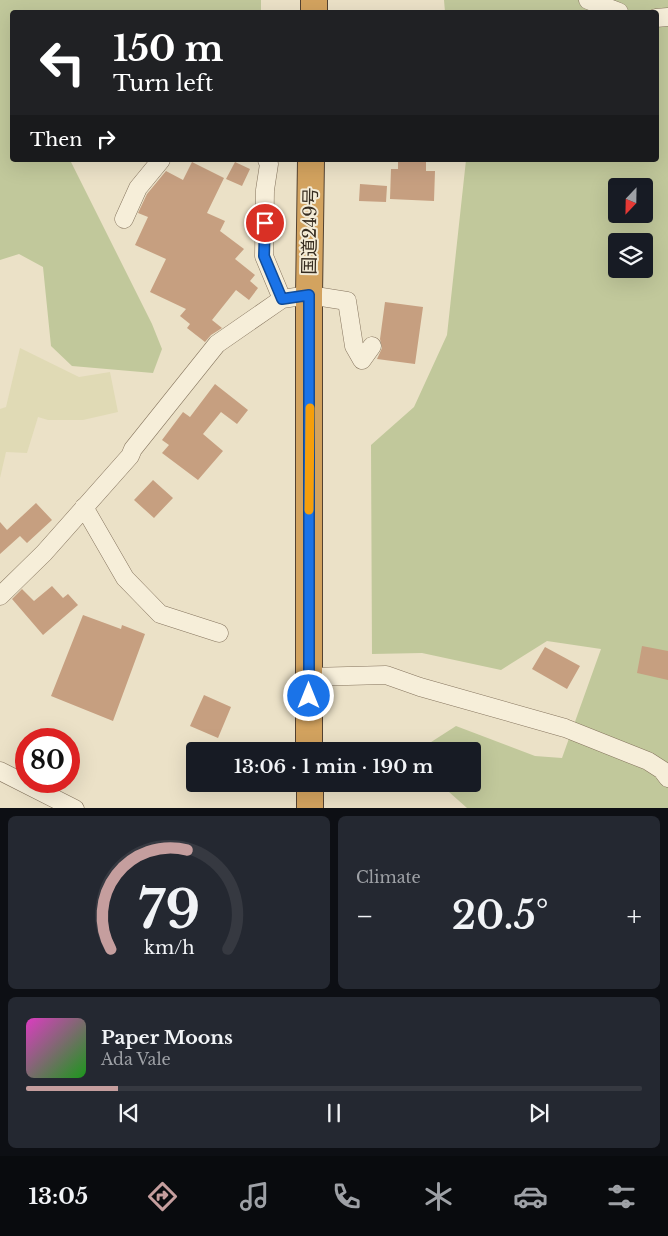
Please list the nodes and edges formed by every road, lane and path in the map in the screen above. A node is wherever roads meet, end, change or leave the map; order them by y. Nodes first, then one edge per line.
1 (588, 0) edge
2 (613, 10) edge
3 (159, 162) edge
4 (268, 162) edge
5 (311, 162) edge
6 (124, 219) dead end
7 (309, 295) junction
8 (282, 299) junction
9 (372, 346) dead end
10 (84, 508) junction
11 (0, 596) edge
12 (219, 632) dead end
13 (308, 677) junction
14 (309, 742) edge
15 (0, 771) edge
16 (668, 778) edge
17 (310, 792) edge
18 (75, 808) edge
19 (310, 808) edge

1 - 2 street
3 - 6 street
4 - 8 street
5 - 7 highway, 国道249号
7 - 8 street
7 - 9 street
7 - 13 highway, 国道249号
8 - 10 street
10 - 11 street
10 - 12 street
13 - 14 highway, 国道249号
13 - 16 street
15 - 18 street
17 - 19 highway

